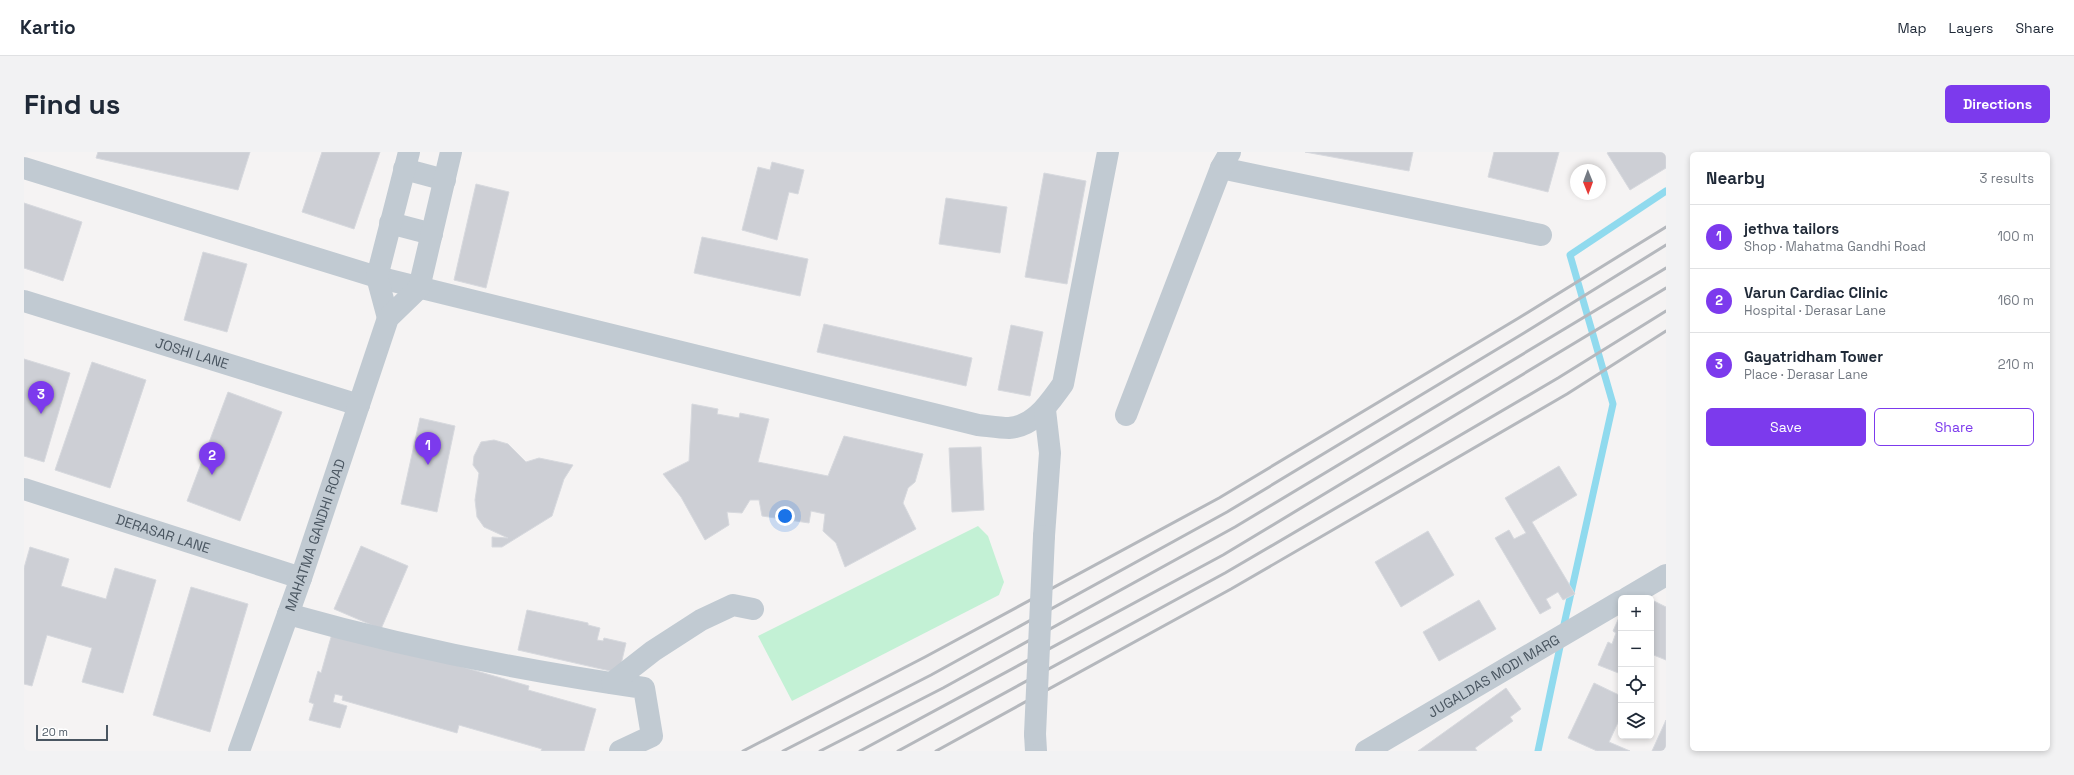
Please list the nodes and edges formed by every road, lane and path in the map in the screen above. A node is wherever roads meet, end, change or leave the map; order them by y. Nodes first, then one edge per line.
1 (451, 152) edge
2 (1107, 152) edge
3 (1226, 160) edge
4 (406, 161) edge
5 (24, 168) edge
6 (445, 180) junction
7 (390, 223) junction
8 (432, 234) junction
9 (1541, 234) dead end
10 (377, 277) junction
11 (419, 288) junction
12 (24, 301) edge
13 (388, 318) junction
14 (359, 405) junction
15 (1045, 410) junction
16 (1126, 415) dead end
17 (24, 489) edge
18 (1666, 575) edge
19 (301, 578) junction
20 (1632, 595) edge
21 (1618, 603) edge
22 (754, 609) dead end
23 (288, 614) junction
24 (612, 683) junction
25 (1036, 743) edge
26 (239, 751) edge
27 (620, 751) edge
28 (1366, 751) edge

1 - 6 street
2 - 15 street
3 - 9 street
3 - 16 street
4 - 6 street
4 - 7 street
5 - 10 street
6 - 8 street
7 - 8 street
7 - 10 street
8 - 11 street
10 - 11 street
10 - 13 street
11 - 13 street, MAHATMA GANDHI ROAD
11 - 15 street
12 - 14 street, JOSHI LANE
13 - 14 street, MAHATMA GANDHI ROAD
14 - 19 street, MAHATMA GANDHI ROAD
15 - 25 street, bridge
17 - 19 street, DERASAR LANE
18 - 20 street
19 - 23 street, MAHATMA GANDHI ROAD
21 - 28 street, JUGALDAS MODI MARG
22 - 24 street
23 - 24 street
23 - 26 street, MAHATMA GANDHI ROAD
24 - 27 street

